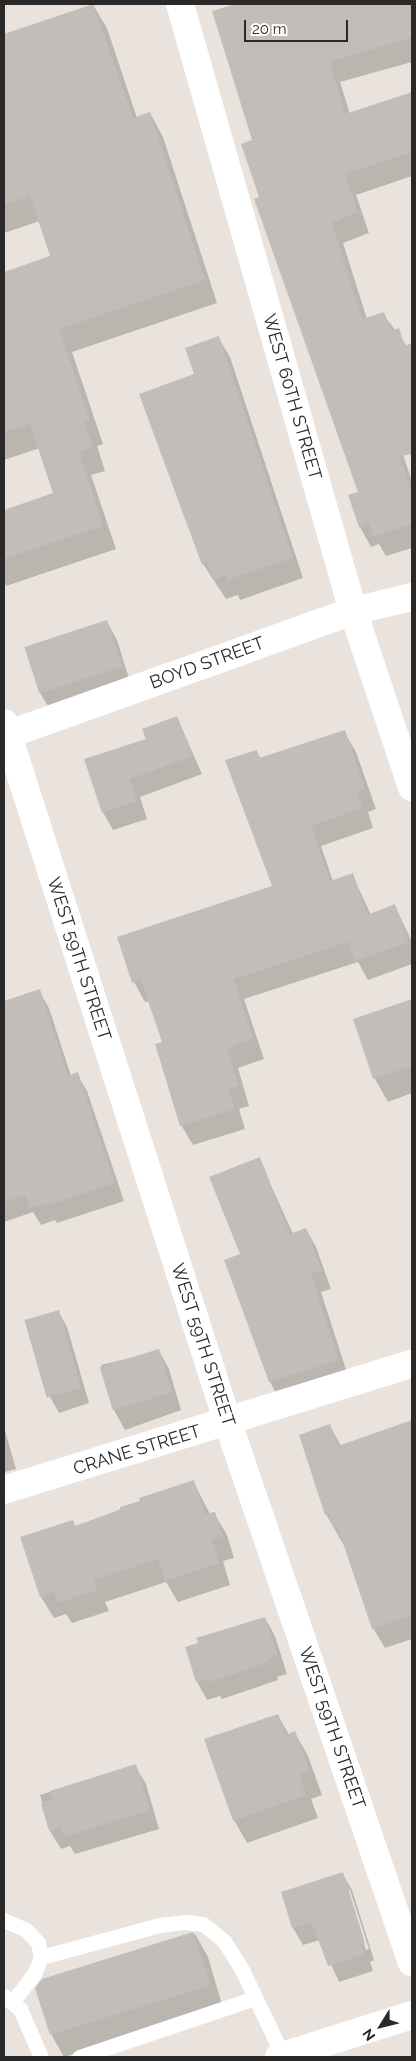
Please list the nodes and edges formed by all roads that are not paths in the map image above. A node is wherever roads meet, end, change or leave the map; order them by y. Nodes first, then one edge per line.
1 (180, 4) edge
2 (412, 597) edge
3 (352, 611) junction
4 (5, 731) edge
5 (412, 787) edge
6 (412, 1364) edge
7 (228, 1423) junction
8 (4, 1490) edge
9 (4, 1920) edge
10 (41, 1957) junction
11 (412, 1963) edge
12 (255, 1998) junction
13 (8, 1999) edge
14 (412, 2015) edge
15 (42, 2057) edge
16 (79, 2057) edge
17 (281, 2057) edge

1 - 3 street, WEST 60TH STREET
2 - 3 street, BOYD STREET
3 - 4 street, BOYD STREET
3 - 5 street, WEST 60TH STREET
4 - 7 street, WEST 59TH STREET
6 - 7 street, CRANE STREET
7 - 8 street, CRANE STREET
7 - 11 street, WEST 59TH STREET
9 - 10 lane
10 - 12 lane
10 - 13 lane
12 - 16 lane
12 - 17 lane
13 - 15 lane
14 - 17 street

